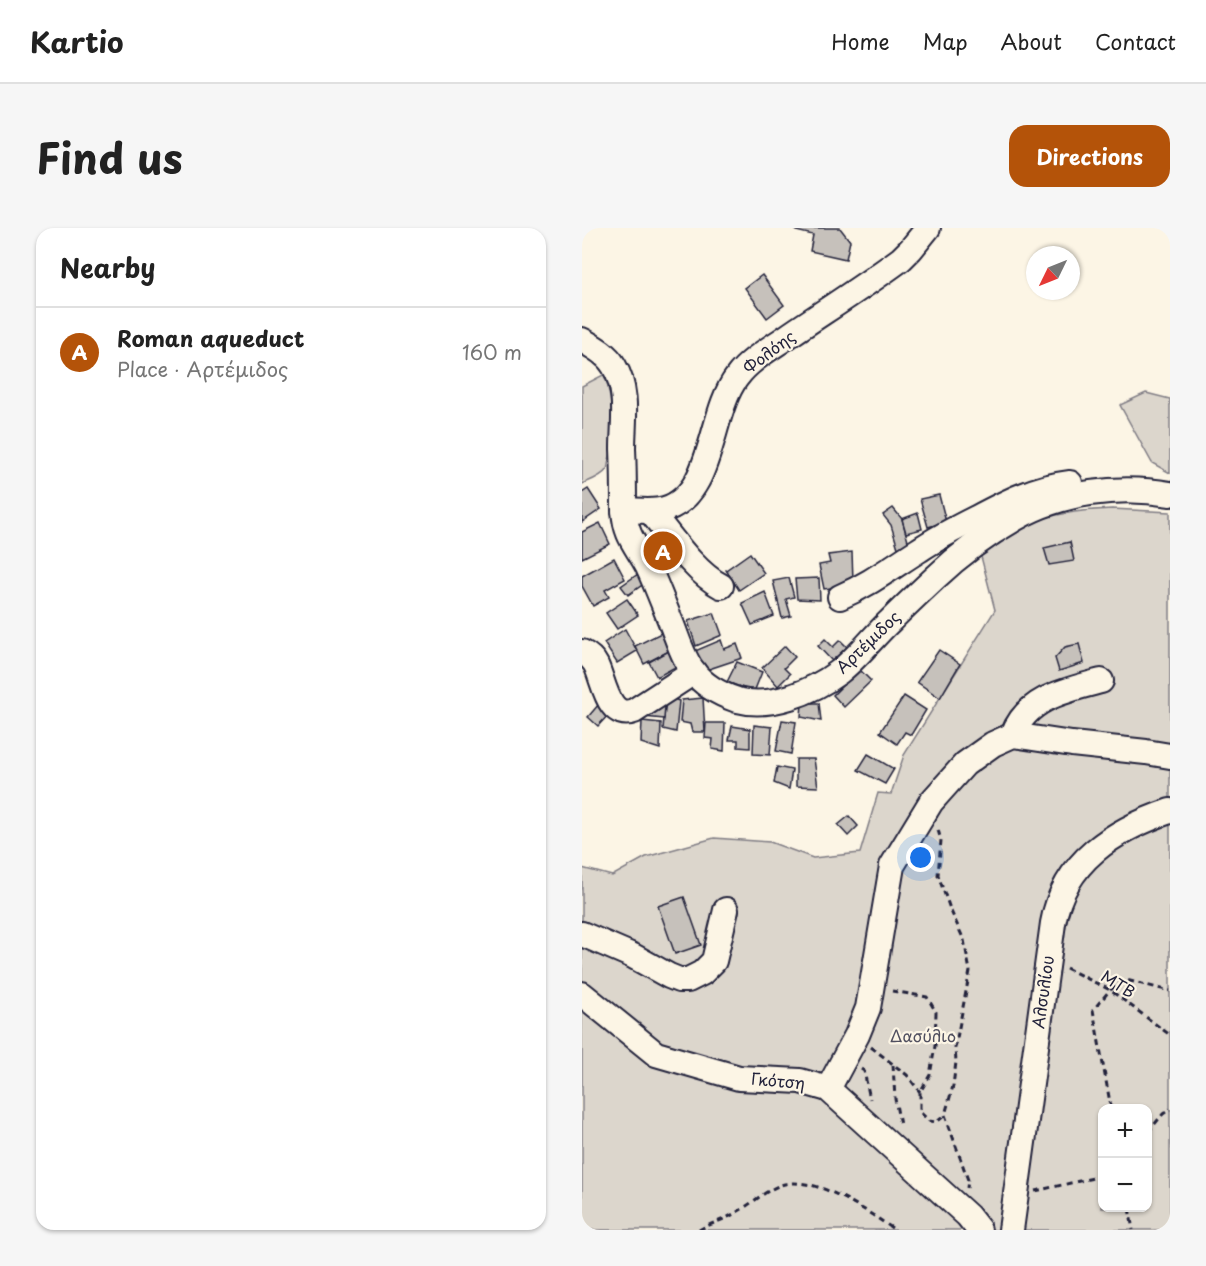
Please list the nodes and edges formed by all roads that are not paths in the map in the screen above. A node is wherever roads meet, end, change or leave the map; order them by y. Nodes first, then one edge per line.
1 (928, 228) edge
2 (582, 340) edge
3 (1138, 490) junction
4 (1170, 494) edge
5 (624, 510) junction
6 (650, 511) junction
7 (721, 586) dead end
8 (840, 597) dead end
9 (582, 652) edge
10 (694, 672) junction
11 (1101, 681) dead end
12 (1012, 735) junction
13 (1170, 756) edge
14 (1170, 811) edge
15 (726, 910) dead end
16 (582, 934) edge
17 (582, 994) edge
18 (828, 1089) junction
19 (973, 1223) edge
20 (1011, 1230) edge

1 - 6 street, Φολόης
2 - 5 street, Αρτέμιδος
3 - 4 street, Αρτέμιδος
3 - 8 street
3 - 10 street, Αρτέμιδος
5 - 6 street, Φολόης
5 - 10 street, Αρτέμιδος
6 - 7 street
9 - 10 street
11 - 12 street
12 - 13 street
12 - 18 street
14 - 20 street, Αλσυλίου
15 - 16 street
17 - 18 street, Γκότση
18 - 19 street, Γκότση

